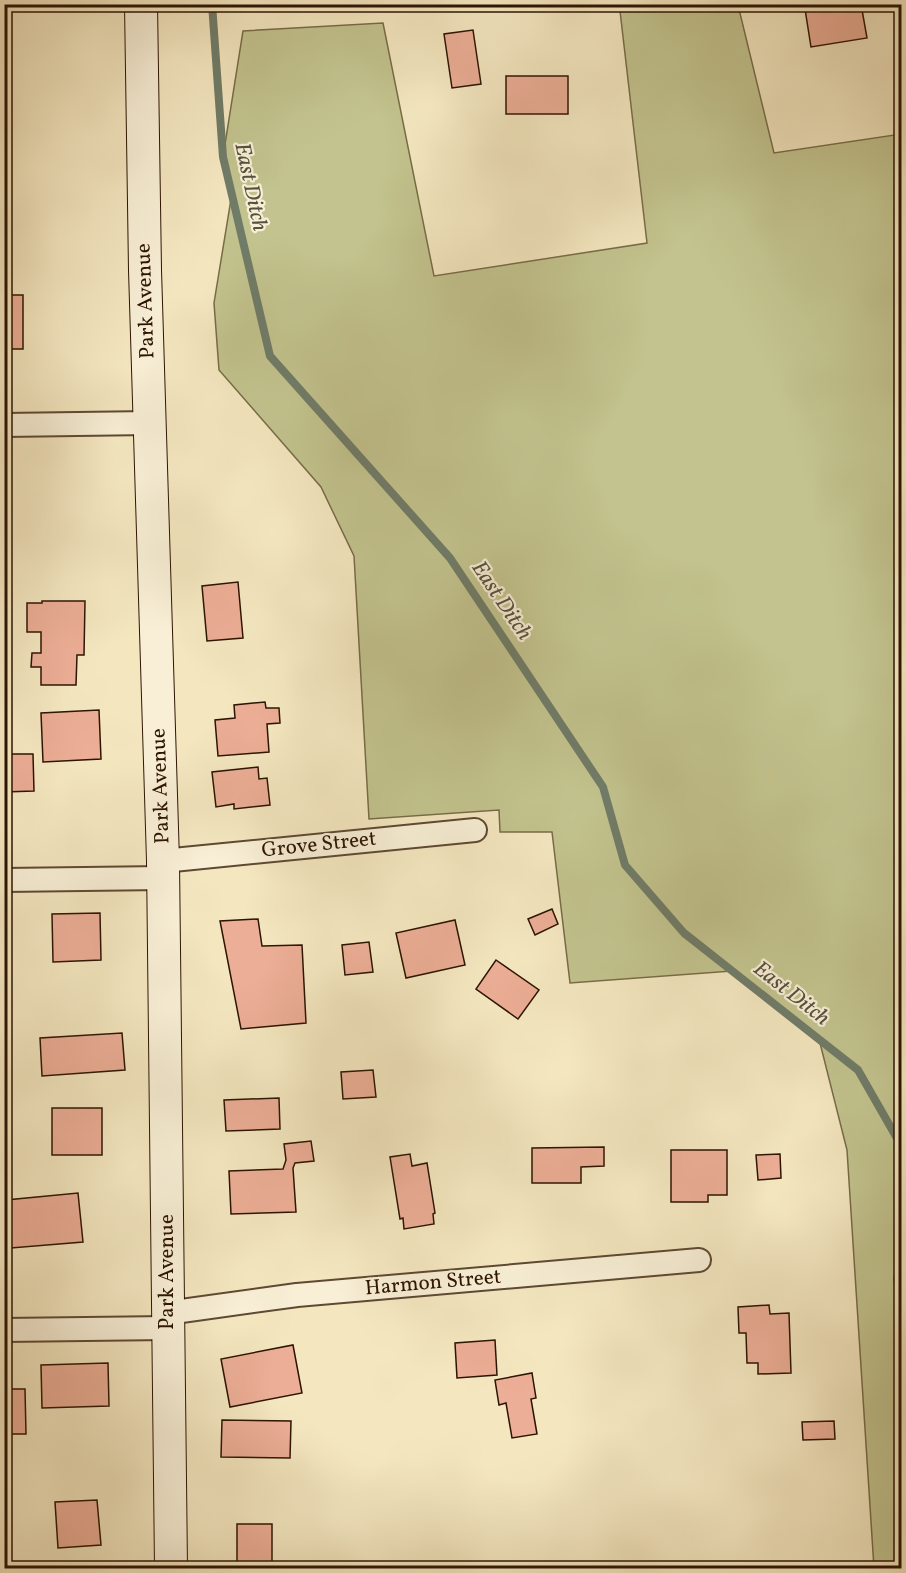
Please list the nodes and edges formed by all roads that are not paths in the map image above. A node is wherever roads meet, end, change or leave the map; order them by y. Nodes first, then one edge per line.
1 (141, 4) edge
2 (150, 423) junction
3 (4, 424) edge
4 (475, 830) dead end
5 (163, 870) junction
6 (4, 880) edge
7 (699, 1260) dead end
8 (167, 1321) junction
9 (4, 1330) edge
10 (171, 1569) edge

1 - 2 street, Park Avenue
2 - 3 street
2 - 5 street, Park Avenue
4 - 5 street, Grove Street
5 - 6 street, Grove Street
5 - 8 street, Park Avenue
7 - 8 street, Harmon Street
8 - 9 street, Harmon Street
8 - 10 street, Park Avenue

